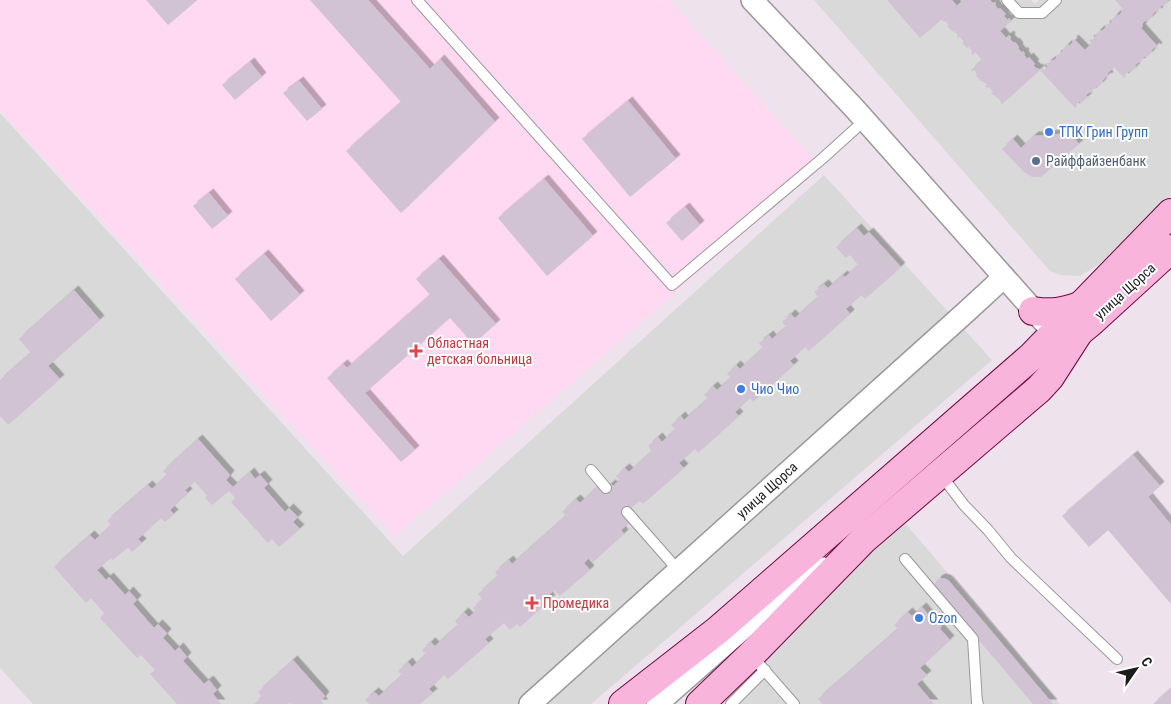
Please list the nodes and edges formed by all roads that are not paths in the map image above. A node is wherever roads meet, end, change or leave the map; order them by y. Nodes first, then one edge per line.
1 (417, 0) edge
2 (752, 0) edge
3 (1007, 0) edge
4 (1056, 0) edge
5 (860, 115) junction
6 (1171, 213) edge
7 (1171, 249) edge
8 (1004, 277) junction
9 (1033, 310) junction
10 (1068, 331) junction
11 (591, 470) dead end
12 (940, 474) junction
13 (606, 488) dead end
14 (627, 512) dead end
15 (864, 539) junction
16 (905, 560) dead end
17 (678, 570) junction
18 (718, 630) junction
19 (1117, 659) dead end
20 (758, 662) junction
21 (530, 704) edge
22 (622, 704) edge
23 (646, 704) edge
24 (657, 704) edge
25 (700, 704) edge
26 (731, 704) edge
27 (794, 704) edge
28 (978, 704) edge

1 - 5 lane
2 - 5 street
3 - 4 lane
5 - 8 street
6 - 10 main road
7 - 10 main road, улица Щорса
8 - 9 street
8 - 17 street, улица Щорса
9 - 10 street
9 - 10 main road
10 - 12 main road, улица Щорса
10 - 18 main road, улица Щорса
11 - 13 lane
12 - 15 main road, улица Щорса
12 - 19 lane
14 - 17 lane
15 - 20 main road, улица Щорса
15 - 24 street, улица Щорса
16 - 28 lane
17 - 21 street, улица Щорса
18 - 22 main road, улица Щорса
18 - 23 street
20 - 25 main road, улица Щорса
20 - 26 lane
20 - 27 lane

